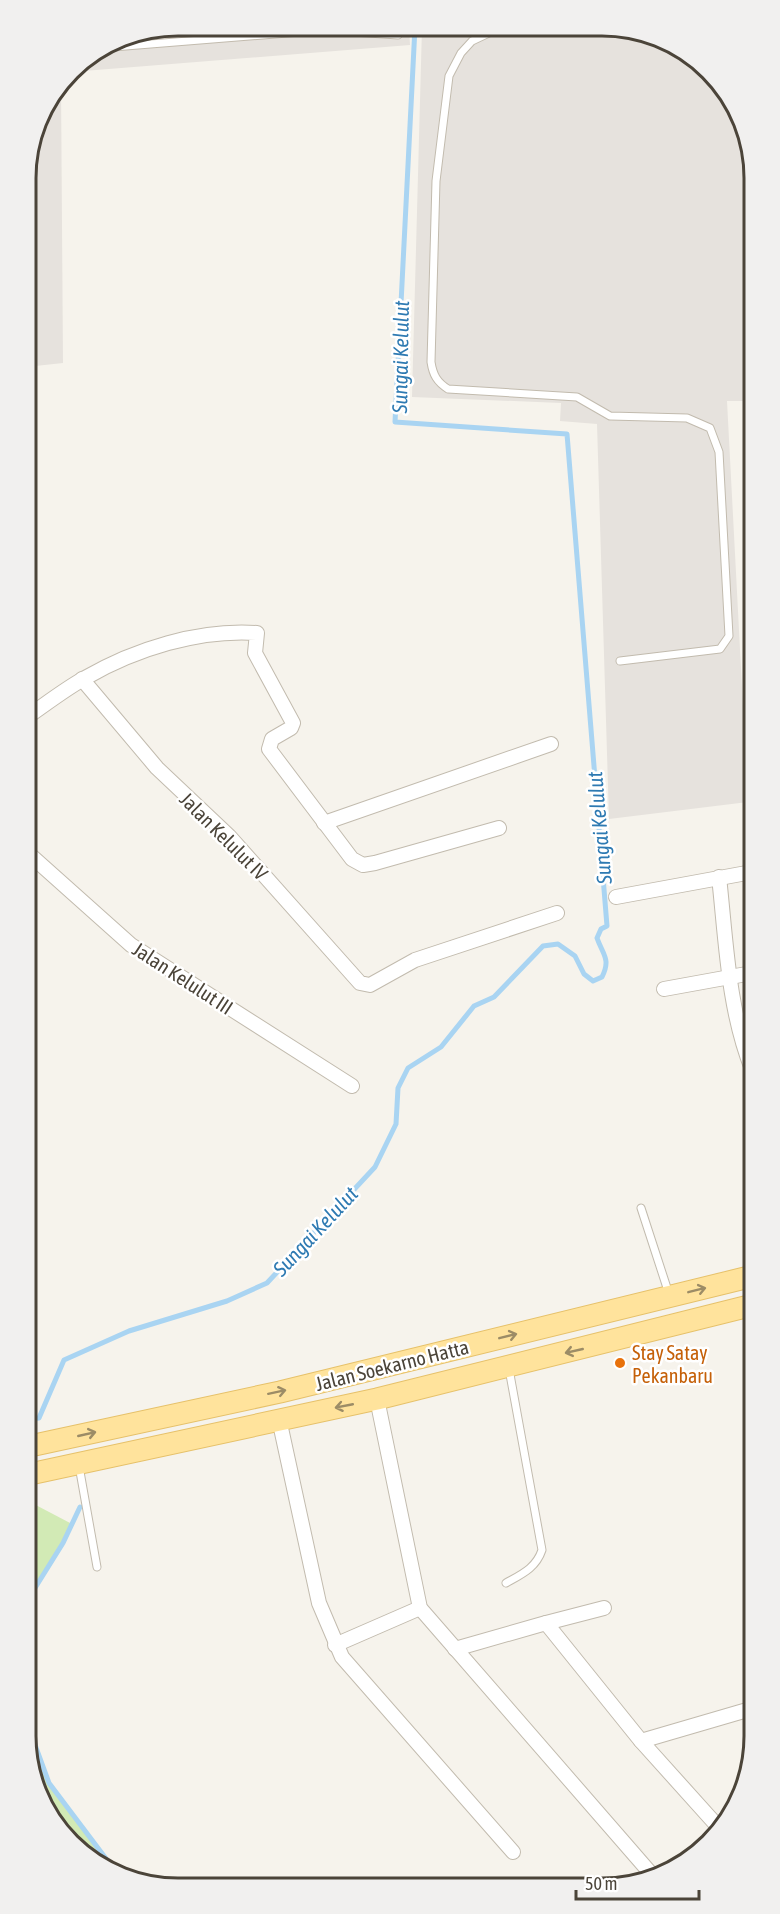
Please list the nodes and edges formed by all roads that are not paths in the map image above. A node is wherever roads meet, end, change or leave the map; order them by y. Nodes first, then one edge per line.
1 (235, 36) edge
2 (483, 36) edge
3 (127, 46) edge
4 (620, 661) dead end
5 (82, 679) junction
6 (36, 711) edge
7 (551, 744) dead end
8 (324, 823) junction
9 (499, 828) dead end
10 (36, 860) edge
11 (744, 873) edge
12 (719, 877) junction
13 (616, 897) dead end
14 (557, 913) dead end
15 (744, 974) edge
16 (730, 977) junction
17 (664, 989) dead end
18 (744, 1049) edge
19 (352, 1086) dead end
20 (640, 1208) dead end
21 (744, 1278) edge
22 (670, 1297) junction
23 (744, 1307) edge
24 (610, 1311) junction
25 (618, 1340) junction
26 (509, 1366) junction
27 (377, 1399) junction
28 (279, 1419) junction
29 (36, 1445) edge
30 (79, 1462) junction
31 (36, 1473) edge
32 (97, 1567) dead end
33 (506, 1583) dead end
34 (420, 1608) junction
35 (604, 1608) dead end
36 (546, 1623) junction
37 (334, 1645) junction
38 (455, 1649) junction
39 (744, 1711) edge
40 (641, 1741) junction
41 (715, 1823) edge
42 (513, 1852) dead end
43 (647, 1870) edge

1 - 3 lane
2 - 4 lane
5 - 6 street
5 - 8 street
5 - 14 street, Jalan Kelulut IV
7 - 8 street
8 - 9 street
10 - 19 street, Jalan Kelulut III
11 - 12 street
12 - 13 street
12 - 16 street
15 - 16 street
16 - 17 street
16 - 18 street
20 - 22 lane
22 -> 21 main road, Jalan Soekarno Hatta
22 - 24 main road, Jalan Soekarno Hatta
23 - 25 main road, Jalan Soekarno Hatta
24 - 25 main road
29 -> 24 main road, Jalan Soekarno Hatta
25 -> 26 main road, Jalan Soekarno Hatta
26 - 27 main road, Jalan Soekarno Hatta
26 - 33 lane
27 -> 28 main road, Jalan Soekarno Hatta
27 - 34 street
28 - 30 main road, Jalan Soekarno Hatta
28 - 37 street
30 - 31 main road, Jalan Soekarno Hatta
30 - 32 lane
34 - 37 street
34 - 38 street
35 - 36 street
36 - 38 street
36 - 40 street
37 - 42 street
38 - 43 street
39 - 40 street
40 - 41 street

